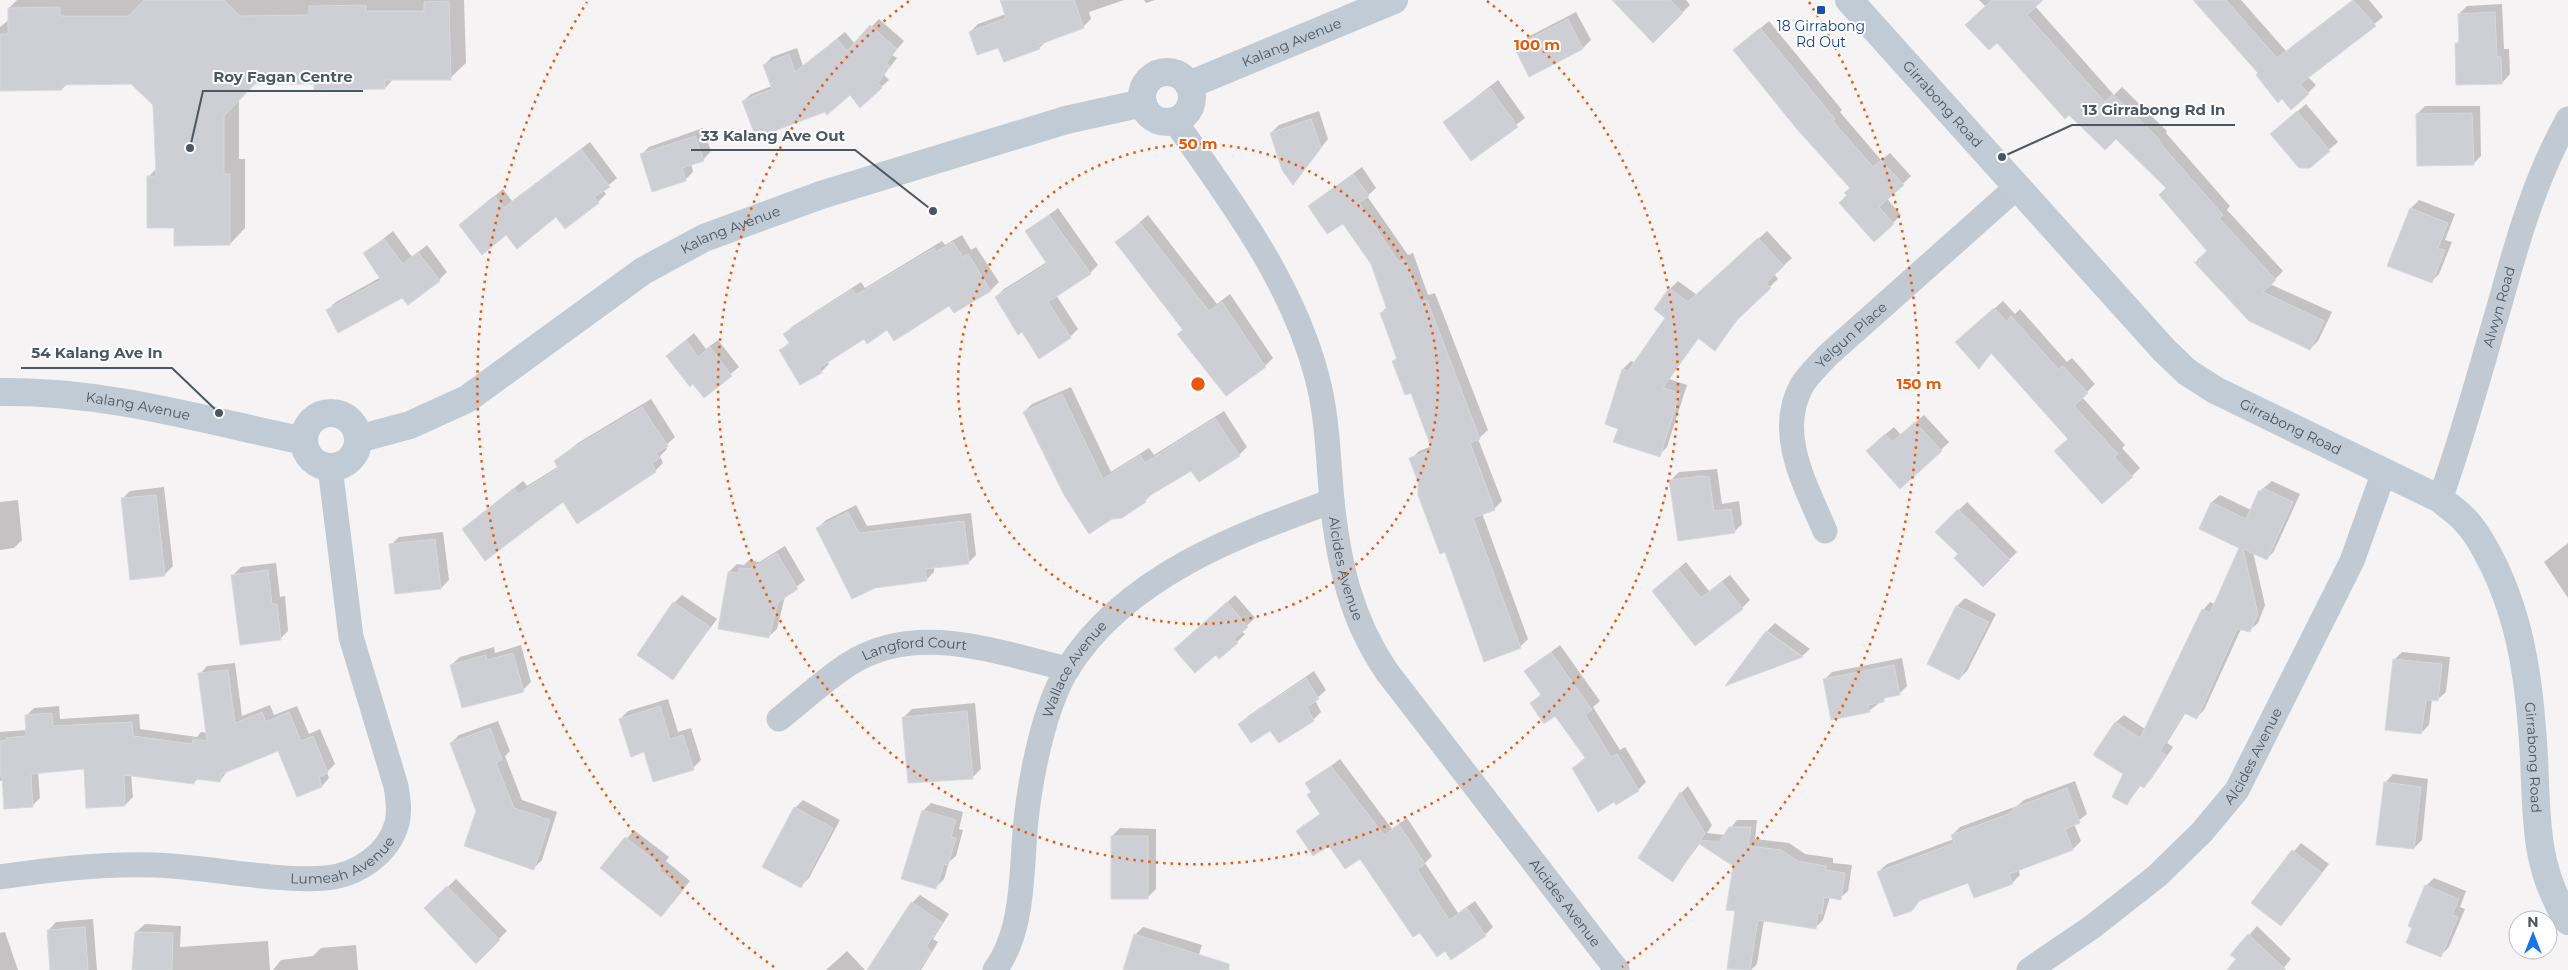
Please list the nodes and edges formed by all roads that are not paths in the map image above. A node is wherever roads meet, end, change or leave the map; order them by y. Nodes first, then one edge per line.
1 (1394, 0) edge
2 (1850, 0) edge
3 (1189, 85) junction
4 (1142, 102) junction
5 (2568, 119) edge
6 (1174, 120) junction
7 (2018, 186) junction
8 (0, 392) edge
9 (358, 439) junction
10 (304, 441) junction
11 (330, 467) junction
12 (2384, 472) junction
13 (2440, 499) junction
14 (1332, 501) junction
15 (1825, 531) dead end
16 (1068, 669) junction
17 (779, 719) dead end
18 (0, 877) edge
19 (2568, 921) edge
20 (995, 970) edge
21 (1617, 970) edge
22 (2029, 970) edge

1 - 3 street, Kalang Avenue
2 - 7 street, Girrabong Road
3 - 4 street
3 - 6 street
4 - 6 street
4 - 9 street, Kalang Avenue
5 - 13 street, Alwyn Road
6 - 14 street, Alcides Avenue
7 - 12 street, Girrabong Road
7 - 15 street, Yelgun Place
8 - 10 street, Kalang Avenue
9 - 10 street
9 - 11 street
10 - 11 street
11 - 18 street, Lumeah Avenue
12 - 13 street, Girrabong Road
12 - 22 street, Alcides Avenue
13 - 19 street, Girrabong Road
14 - 16 street, Wallace Avenue
14 - 21 street, Alcides Avenue
16 - 17 street, Langford Court
16 - 20 street, Wallace Avenue

